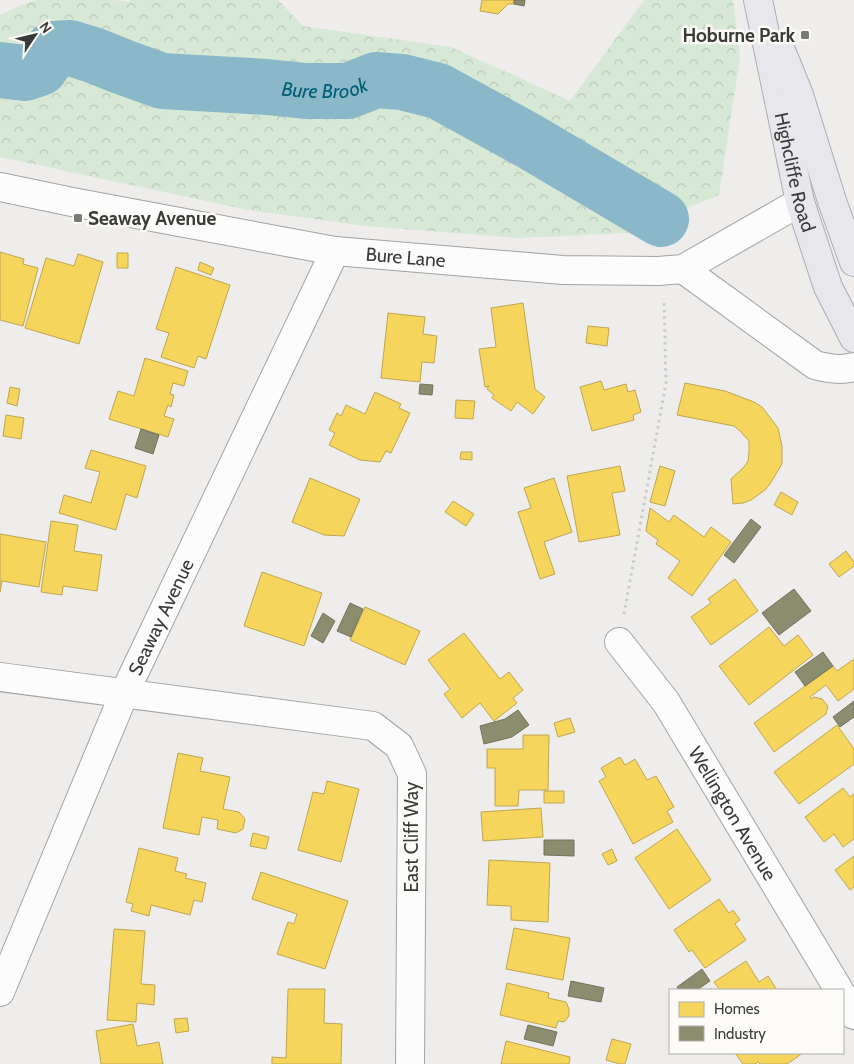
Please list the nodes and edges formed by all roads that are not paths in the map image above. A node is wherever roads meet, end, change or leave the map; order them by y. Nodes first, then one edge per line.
1 (759, 0) edge
2 (0, 187) edge
3 (832, 201) junction
4 (800, 202) junction
5 (335, 251) junction
6 (854, 262) edge
7 (683, 269) junction
8 (854, 338) edge
9 (854, 367) edge
10 (619, 642) road end
11 (0, 677) edge
12 (124, 694) junction
13 (838, 989) edge
14 (0, 992) edge
15 (844, 998) edge
16 (854, 1015) edge
17 (410, 1064) edge

1 - 3 main road, Highcliffe Road
1 - 4 main road, Highcliffe Road
2 - 5 street, Bure Lane
3 - 4 main road
3 - 6 main road, Highcliffe Road
4 - 7 street, Bure Lane
4 - 8 main road, Highcliffe Road
5 - 7 street, Bure Lane
5 - 12 street, Seaway Avenue
7 - 9 street
10 - 13 street, Wellington Avenue
11 - 12 street, East Cliff Way
12 - 14 street, Seaway Avenue
12 - 17 street, East Cliff Way
15 - 16 street

